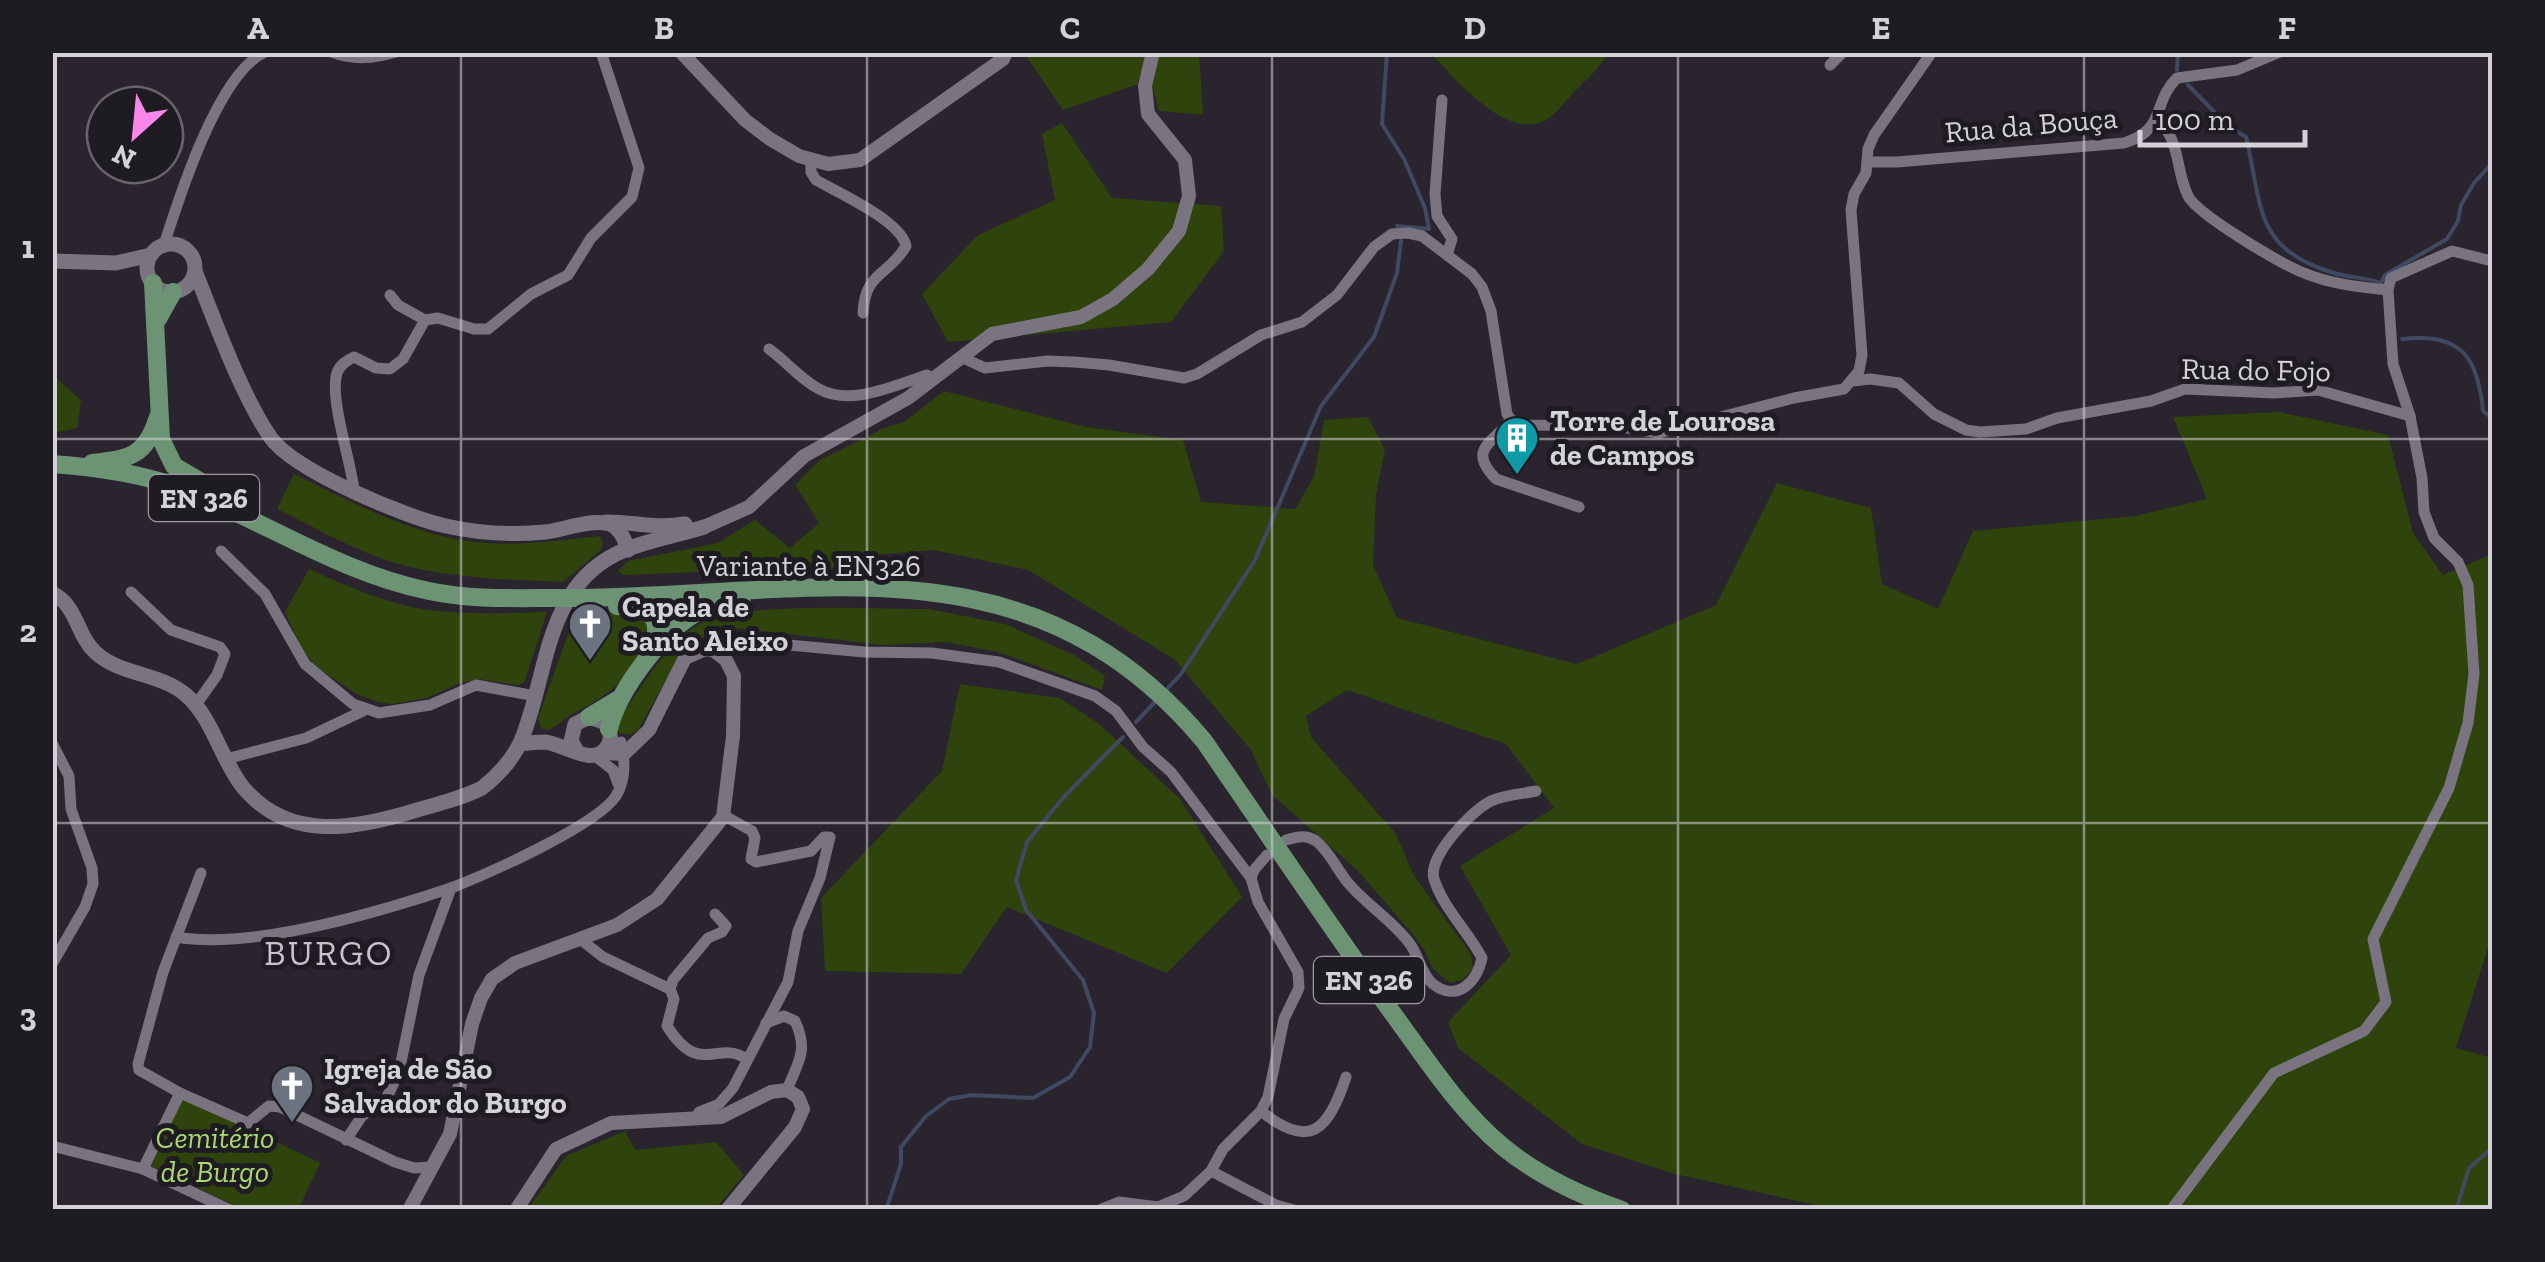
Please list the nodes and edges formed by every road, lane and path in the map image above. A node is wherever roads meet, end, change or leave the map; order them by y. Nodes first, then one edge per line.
1 (265, 52) edge
2 (331, 52) edge
3 (396, 52) edge
4 (601, 52) edge
5 (681, 52) edge
6 (1006, 52) edge
7 (1153, 52) edge
8 (1843, 52) edge
9 (1932, 52) edge
10 (2280, 52) edge
11 (1830, 65) dead end
12 (1442, 100) dead end
13 (2157, 118) junction
14 (812, 159) junction
15 (1867, 162) junction
16 (158, 250) junction
17 (1447, 255) junction
18 (52, 261) edge
19 (2492, 261) edge
20 (116, 262) junction
21 (195, 271) junction
22 (151, 280) junction
23 (177, 290) junction
24 (2388, 290) junction
25 (390, 295) dead end
26 (212, 313) junction
27 (863, 313) dead end
28 (426, 320) junction
29 (156, 324) junction
30 (768, 349) dead end
31 (962, 357) junction
32 (934, 379) junction
33 (1853, 381) junction
34 (158, 416) junction
35 (2410, 416) junction
36 (1512, 420) junction
37 (62, 465) edge
38 (354, 490) junction
39 (1579, 507) dead end
40 (606, 522) junction
41 (704, 527) junction
42 (221, 551) dead end
43 (622, 552) junction
44 (327, 558) junction
45 (800, 590) junction
46 (131, 592) dead end
47 (52, 593) edge
48 (582, 598) junction
49 (712, 650) junction
50 (643, 668) junction
51 (535, 696) junction
52 (620, 699) junction
53 (195, 706) junction
54 (365, 710) junction
55 (590, 716) junction
56 (572, 729) junction
57 (546, 742) junction
58 (52, 743) edge
59 (520, 744) junction
60 (611, 745) junction
61 (577, 751) junction
62 (226, 760) junction
63 (620, 788) junction
64 (1536, 791) dead end
65 (724, 815) junction
66 (1286, 840) dead end
67 (1268, 855) dead end
68 (201, 873) dead end
69 (1251, 878) junction
70 (451, 888) junction
71 (715, 914) dead end
72 (176, 937) junction
73 (580, 939) junction
74 (52, 964) edge
75 (670, 989) junction
76 (766, 1023) junction
77 (747, 1058) junction
78 (1346, 1077) dead end
79 (787, 1090) junction
80 (180, 1093) junction
81 (1262, 1111) junction
82 (696, 1118) junction
83 (346, 1140) junction
84 (52, 1146) edge
85 (432, 1167) junction
86 (142, 1169) junction
87 (1210, 1171) junction
88 (230, 1210) edge
89 (409, 1210) edge
90 (516, 1210) edge
91 (727, 1210) edge
92 (1099, 1210) edge
93 (1294, 1210) edge
94 (1622, 1210) edge
95 (2170, 1210) edge

1 - 16 street
2 - 3 street
4 - 28 street
5 - 14 street
6 - 14 street
7 - 31 street
8 - 11 street
9 - 15 street
10 - 13 street, Rua da Bouça
12 - 17 street
13 - 15 street, Rua da Bouça
13 - 24 street
14 - 27 street
15 - 33 street
16 - 20 main road
16 - 21 main road
16 - 22 main road
17 - 31 street
17 - 36 street
18 - 20 main road
19 - 24 street
20 - 22 main road
21 - 23 main road
21 - 26 main road
22 - 23 main road
22 - 29 main road
23 - 26 main road
23 - 29 main road
24 - 35 street
25 - 28 street
26 - 38 main road
28 - 38 street
29 - 34 main road
30 - 32 street
31 - 32 street
32 - 41 street
33 - 35 street, Rua do Fojo
33 - 36 street
34 - 37 main road
34 - 44 main road
35 - 95 street
36 - 39 street
37 - 44 main road, Variante à EN326 / EN 326
38 - 40 main road
40 - 41 main road
40 - 43 main road
41 - 43 main road
42 - 54 street
43 - 51 main road
44 - 48 main road, Variante à EN326 / EN 326
45 - 48 main road, Variante à EN326 / EN 326
45 - 50 main road
45 - 94 main road, Variante à EN326 / EN 326
46 - 53 street
47 - 53 main road
48 - 50 main road
49 - 60 street
49 - 65 street
49 - 69 street
50 - 52 main road
51 - 54 street
51 - 59 main road
52 - 55 main road
52 - 60 main road
53 - 62 main road
54 - 62 street
55 - 56 main road
55 - 60 main road
56 - 57 main road
56 - 61 main road
57 - 59 main road
57 - 61 main road
58 - 74 street
59 - 62 main road
60 - 61 main road
60 - 63 street
60 - 63 street
63 - 70 street
64 - 66 street
65 - 73 street
65 - 76 street
67 - 69 street
68 - 72 street
69 - 81 street
70 - 72 street
70 - 83 street
71 - 75 street
72 - 80 street
73 - 75 street
73 - 85 street
75 - 77 street
76 - 77 street
76 - 79 street
77 - 82 street
78 - 81 street
79 - 82 street
79 - 91 street
80 - 83 street
80 - 86 street
81 - 87 street
82 - 90 street
83 - 85 street
84 - 86 street
85 - 89 street
86 - 88 street
87 - 92 street
87 - 93 street

